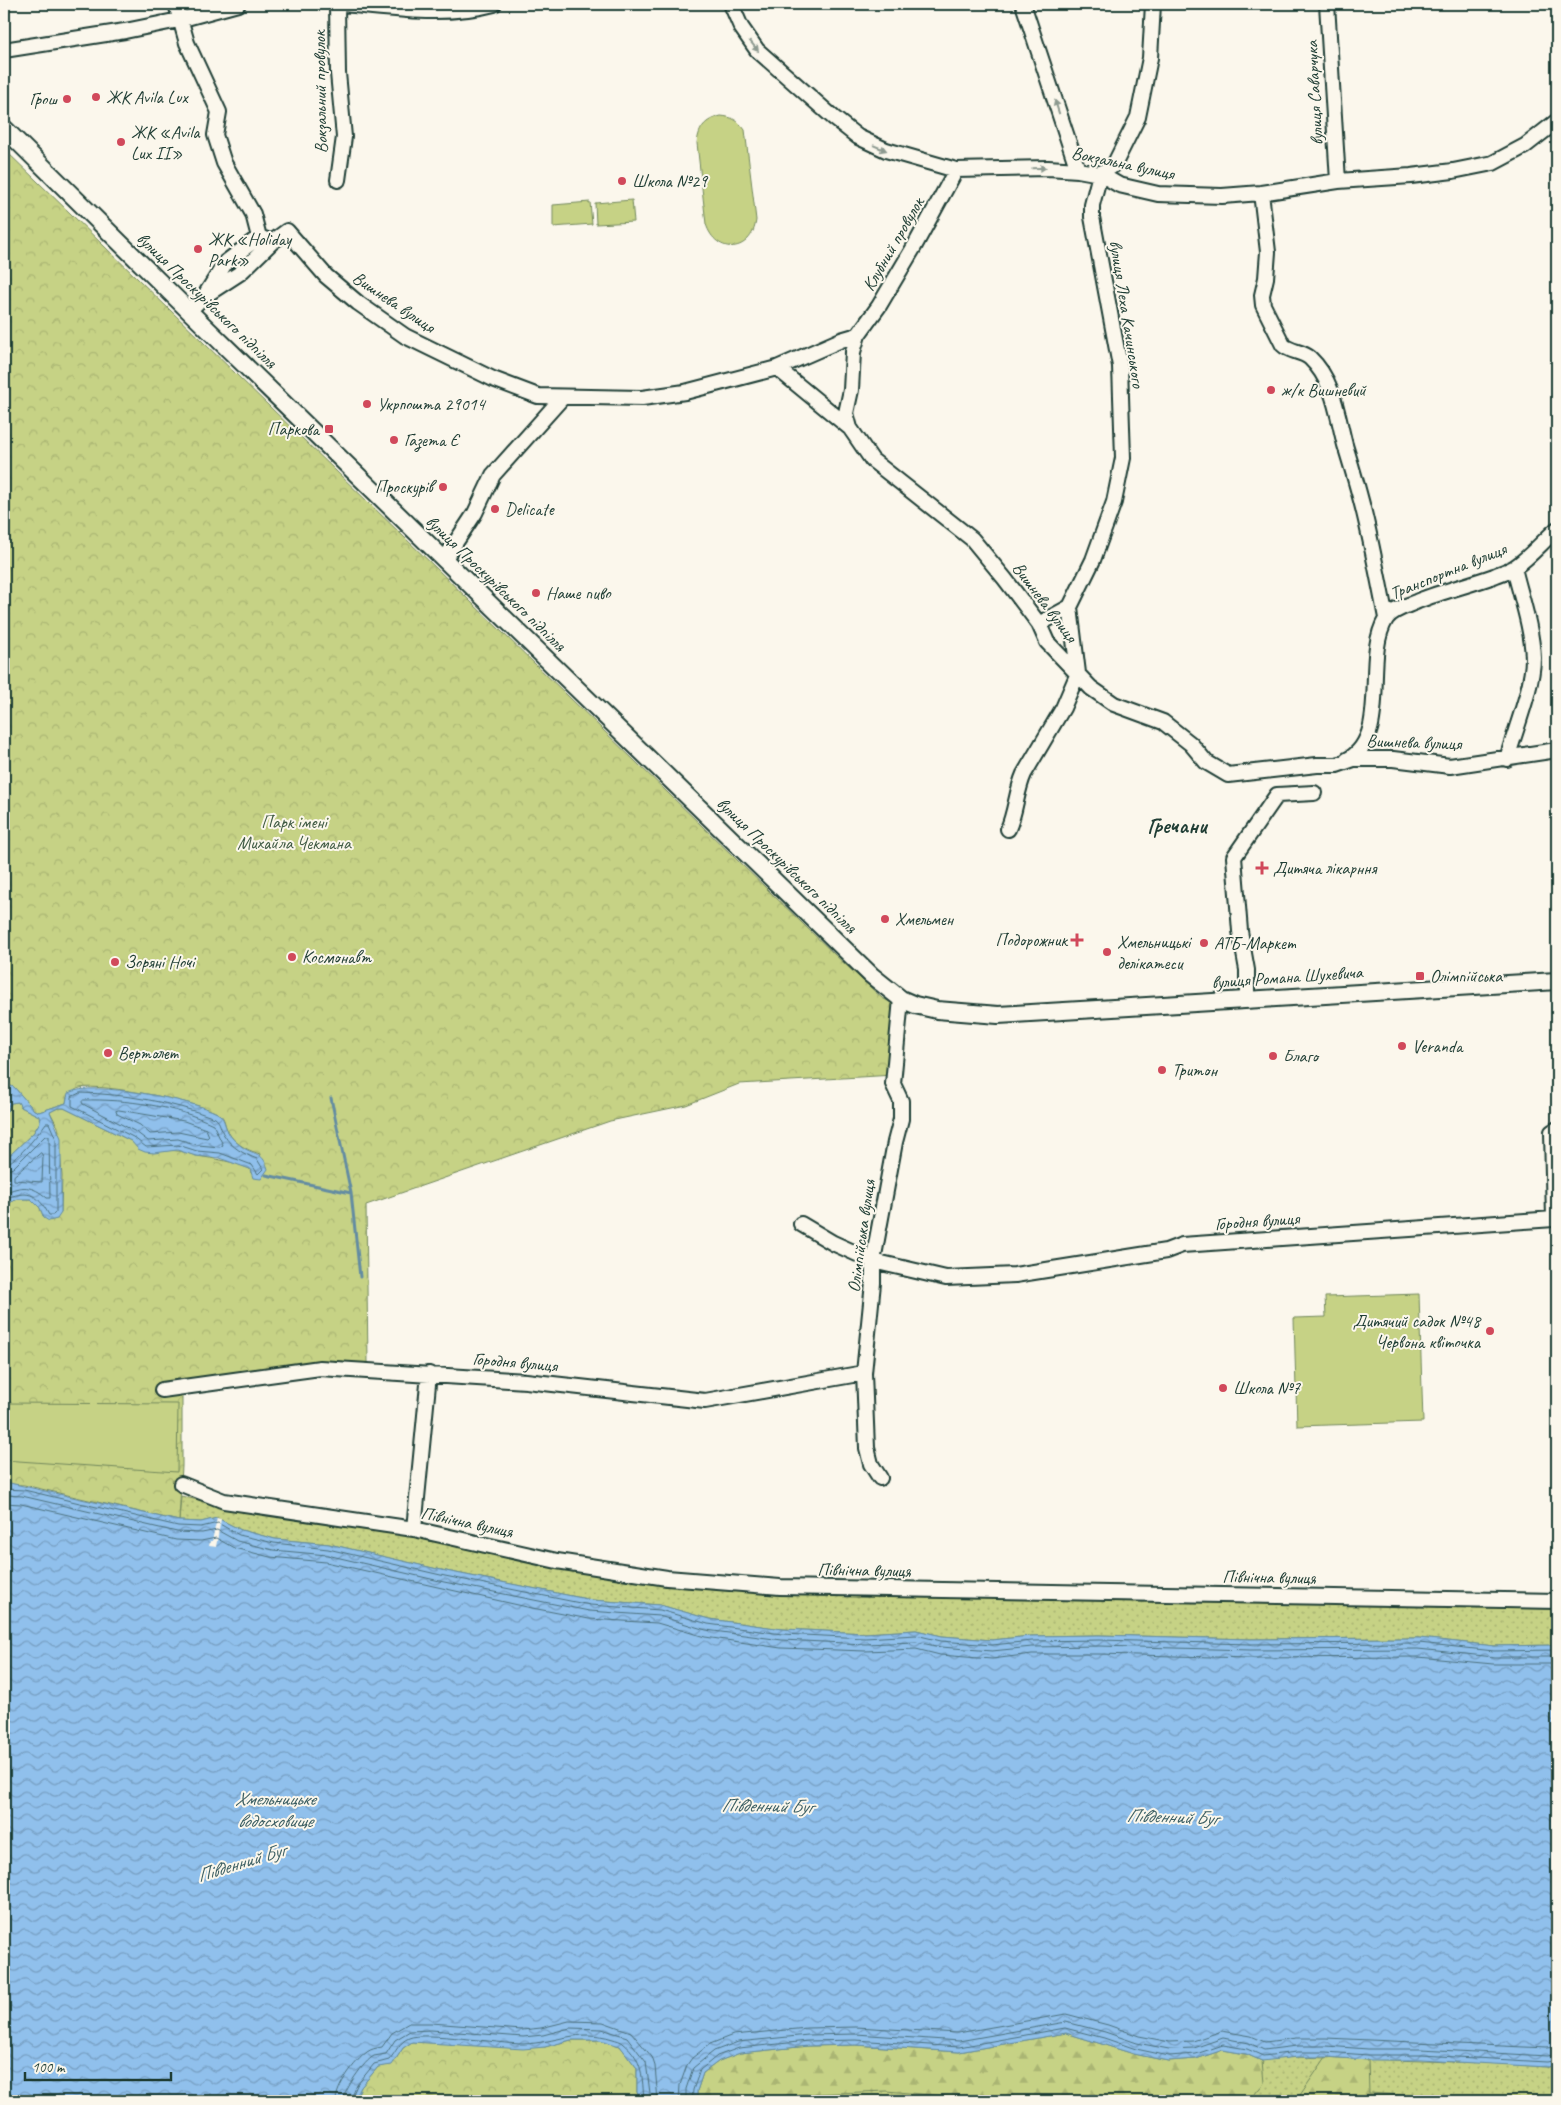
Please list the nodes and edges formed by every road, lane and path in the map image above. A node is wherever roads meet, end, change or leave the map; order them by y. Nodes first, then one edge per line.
1 (176, 4) edge
2 (238, 4) edge
3 (337, 4) edge
4 (344, 4) edge
5 (494, 4) edge
6 (732, 4) edge
7 (1023, 4) edge
8 (1153, 4) edge
9 (1327, 4) edge
10 (179, 20) junction
11 (4, 50) edge
12 (1557, 121) edge
13 (4, 128) edge
14 (956, 170) junction
15 (1078, 170) junction
16 (1100, 174) junction
17 (338, 180) dead end
18 (1338, 181) junction
19 (1261, 193) junction
20 (259, 237) junction
21 (272, 242) junction
22 (203, 297) junction
23 (189, 311) junction
24 (858, 334) junction
25 (777, 368) junction
26 (562, 398) junction
27 (850, 428) junction
28 (1557, 529) edge
29 (444, 560) junction
30 (1514, 568) junction
31 (1070, 607) junction
32 (1386, 618) junction
33 (1039, 624) junction
34 (1078, 673) junction
35 (1557, 750) edge
36 (1507, 758) junction
37 (1337, 765) junction
38 (1314, 793) dead end
39 (1008, 829) dead end
40 (1557, 981) edge
41 (901, 999) junction
42 (1247, 1000) junction
43 (1557, 1129) edge
44 (801, 1224) dead end
45 (873, 1261) junction
46 (864, 1373) junction
47 (429, 1374) junction
48 (162, 1390) dead end
49 (880, 1478) dead end
50 (181, 1484) dead end
51 (414, 1529) junction
52 (1557, 1601) edge

1 - 10 street
2 - 10 street
3 - 17 street, Вокзальний провулок
4 - 5 street
6 -> 14 street, Вокзальна вулиця
15 -> 7 street
8 - 16 street
9 - 18 street, вулиця Саварчука
10 - 11 street
10 - 20 street
12 - 18 street, Вокзальна вулиця
13 - 23 main road, вулиця Проскурівського підпілля
14 -> 15 street, Вокзальна вулиця
14 - 24 street, Клубний провулок
15 - 16 street, Вокзальна вулиця
16 - 19 street, Вокзальна вулиця
16 - 31 street, вулиця Леха Качинського
18 - 19 street, Вокзальна вулиця
19 - 32 street
20 - 21 street
20 - 22 street
21 - 22 street
21 - 26 street, Вишнева вулиця
22 - 23 street
23 - 29 main road, вулиця Проскурівського підпілля
24 - 25 street, Вишнева вулиця
24 - 27 street
25 - 26 street, Вишнева вулиця
25 - 27 street, Вишнева вулиця
26 - 29 street
27 - 33 street, Вишнева вулиця
28 - 30 street, Транспортна вулиця
29 - 41 main road, вулиця Проскурівського підпілля
30 - 32 street, Транспортна вулиця
30 - 36 street
31 - 33 street
31 - 34 street
32 - 37 street, Транспортна вулиця
33 - 34 street, Вишнева вулиця
34 - 37 street, Вишнева вулиця
34 - 39 street
35 - 36 street, Вишнева вулиця
36 - 37 street, Вишнева вулиця
38 - 42 street
40 - 42 main road, вулиця Романа Шухевича
41 - 42 main road, вулиця Романа Шухевича
41 - 45 street, Олімпійська вулиця
43 - 45 street, Городня вулиця
44 - 45 street
45 - 46 street, Олімпійська вулиця
46 - 47 street, Городня вулиця
46 - 49 street, Олімпійська вулиця
47 - 48 street, Городня вулиця
47 - 51 street
50 - 51 street, Північна вулиця
51 - 52 street, Північна вулиця

